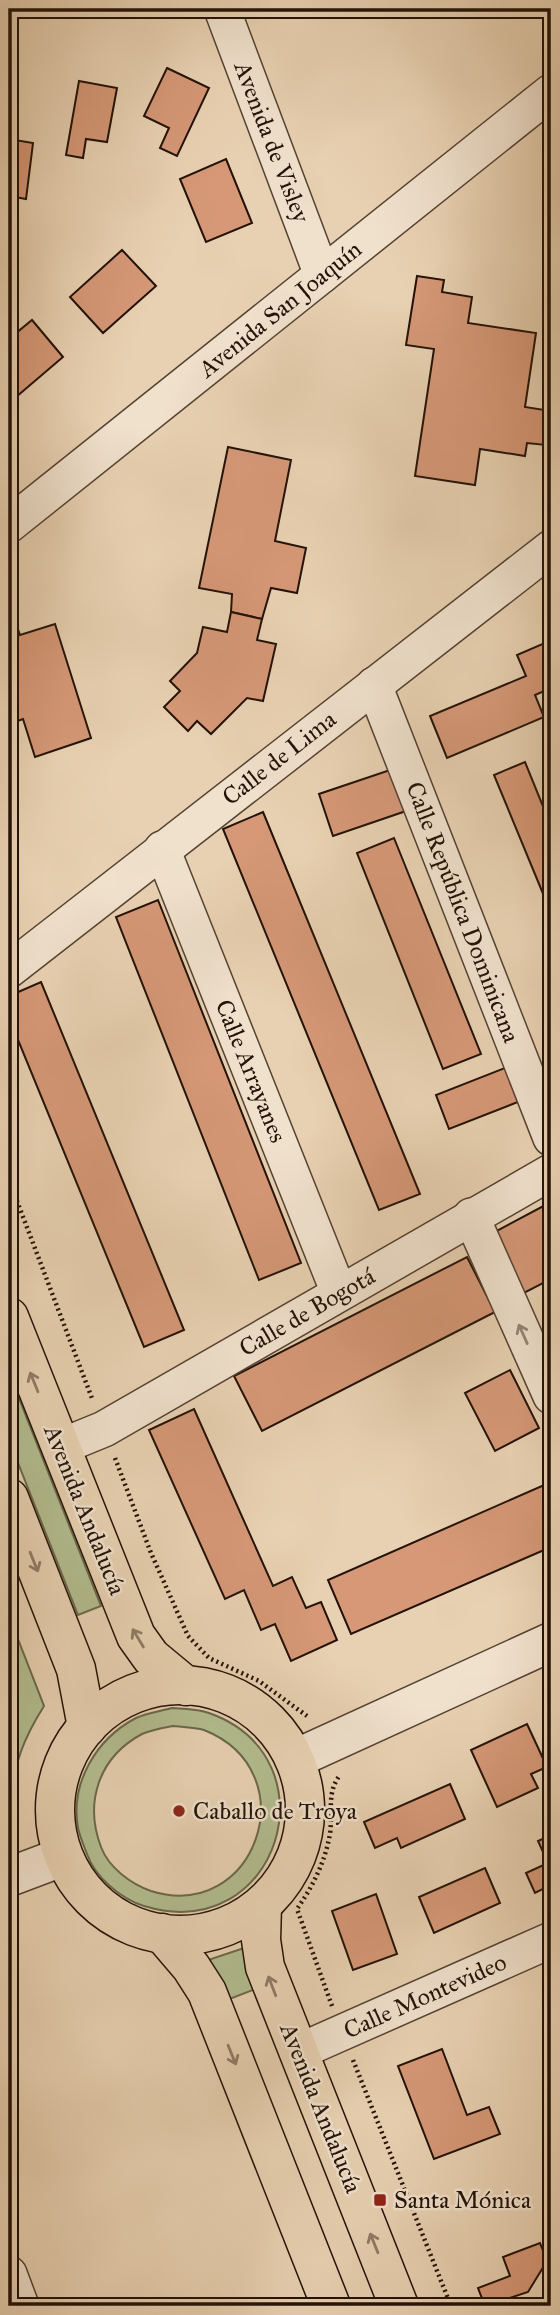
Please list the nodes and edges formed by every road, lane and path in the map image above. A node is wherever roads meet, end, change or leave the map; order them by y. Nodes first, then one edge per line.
1 (222, 9) edge
2 (551, 92) edge
3 (322, 275) junction
4 (9, 525) edge
5 (551, 548) edge
6 (374, 685) junction
7 (162, 849) junction
8 (9, 970) edge
9 (551, 1138) edge
10 (551, 1172) edge
11 (9, 1180) edge
12 (471, 1216) junction
13 (339, 1293) junction
14 (9, 1317) edge
15 (551, 1396) edge
16 (93, 1402) dead end
17 (60, 1447) junction
18 (113, 1454) dead end
19 (9, 1499) edge
20 (551, 1642) edge
21 (186, 1686) junction
22 (9, 1705) edge
23 (310, 1718) dead end
24 (9, 1727) edge
25 (87, 1727) junction
26 (295, 1759) junction
27 (350, 1767) dead end
28 (62, 1857) junction
29 (9, 1877) edge
30 (262, 1905) junction
31 (162, 1933) junction
32 (551, 1940) edge
33 (332, 2007) dead end
34 (299, 2052) junction
35 (353, 2059) dead end
36 (9, 2274) edge
37 (21, 2306) edge
38 (331, 2306) edge
39 (399, 2306) edge
40 (451, 2306) edge

1 - 3 street, Avenida de Visley
2 - 3 street, Avenida San Joaquín
3 - 4 street, Avenida San Joaquín
5 - 6 street, Calle de Lima
6 - 7 street, Calle de Lima
6 - 9 street, Calle República Dominicana
7 - 8 street, Calle de Lima
7 - 13 street, Calle Arrayanes
10 - 12 street, Calle de Bogotá
11 - 16 path
12 - 13 street, Calle de Bogotá
15 -> 12 street
13 - 17 street, Calle de Bogotá
17 -> 14 main road, Avenida Andalucía
21 -> 17 main road, Avenida Andalucía
18 - 23 path
19 -> 25 main road
20 - 26 street
21 - 25 main road
21 - 26 main road
22 - 24 path
25 - 28 main road
26 - 30 main road
27 - 33 path
28 - 29 street
28 - 31 main road
30 - 31 main road
34 -> 30 main road, Avenida Andalucía
31 -> 38 main road
32 - 34 street, Calle Montevideo
39 -> 34 main road, Avenida Andalucía
35 - 40 path
36 - 37 street

